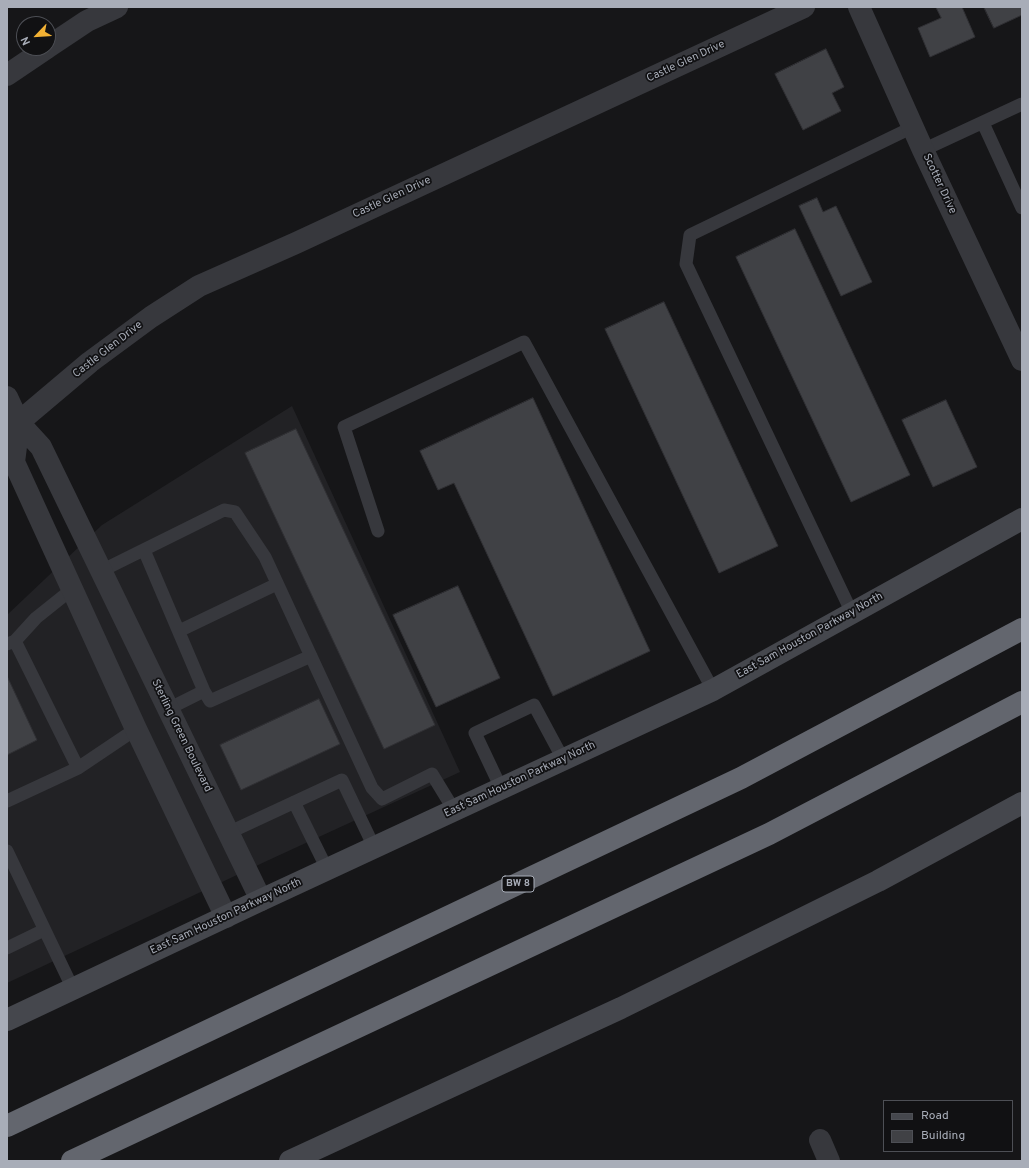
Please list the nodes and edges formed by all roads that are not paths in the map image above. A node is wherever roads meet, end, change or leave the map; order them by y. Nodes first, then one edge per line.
1 (117, 7) edge
2 (804, 7) edge
3 (859, 7) edge
4 (56, 42) edge
5 (35, 56) edge
6 (7, 75) edge
7 (1022, 104) edge
8 (982, 123) junction
9 (913, 127) junction
10 (924, 150) junction
11 (1022, 208) edge
12 (1022, 360) edge
13 (7, 397) edge
14 (13, 427) edge
15 (1022, 519) edge
16 (378, 531) dead end
17 (144, 550) junction
18 (101, 571) junction
19 (277, 584) junction
20 (72, 590) junction
21 (852, 613) junction
22 (1022, 628) edge
23 (179, 630) junction
24 (11, 643) edge
25 (311, 656) junction
26 (713, 690) junction
27 (204, 691) junction
28 (1022, 702) edge
29 (168, 709) junction
30 (136, 729) junction
31 (563, 759) junction
32 (78, 768) junction
33 (501, 788) junction
34 (7, 801) edge
35 (294, 802) junction
36 (1022, 803) edge
37 (454, 810) junction
38 (228, 833) junction
39 (374, 847) junction
40 (7, 851) edge
41 (327, 869) junction
42 (261, 900) junction
43 (226, 917) junction
44 (44, 930) junction
45 (7, 948) edge
46 (73, 990) junction
47 (7, 1020) edge
48 (7, 1126) edge
49 (820, 1140) dead end
50 (72, 1161) edge
51 (290, 1161) edge
52 (829, 1161) edge

1 - 4 street
2 - 14 street, Castle Glen Drive
3 - 9 street, Scotter Drive
5 - 6 street
7 - 8 lane
8 - 10 lane
8 - 11 lane
9 - 10 street, Scotter Drive
9 - 21 lane
10 - 12 street, Scotter Drive
13 - 14 street, Sterling Green Boulevard
14 - 18 street, Sterling Green Boulevard
14 - 20 street
15 - 21 main road, East Sam Houston Parkway North
16 - 26 lane
17 - 18 lane
17 - 19 lane
17 - 23 lane
18 - 20 street
18 - 29 street, Sterling Green Boulevard
19 - 23 lane
19 - 25 lane
20 - 24 lane
20 - 30 street
21 - 26 main road, East Sam Houston Parkway North
22 - 48 highway, BW 8
23 - 27 lane
24 - 32 lane
25 - 27 lane
25 - 37 lane
26 - 31 main road, East Sam Houston Parkway North
27 - 29 lane
28 - 50 highway
29 - 38 street, Sterling Green Boulevard
30 - 32 lane
30 - 43 street
31 - 33 main road, East Sam Houston Parkway North
31 - 33 lane
32 - 34 lane
33 - 37 main road, East Sam Houston Parkway North
35 - 38 lane
35 - 39 lane
35 - 41 lane
36 - 51 main road
37 - 39 main road, East Sam Houston Parkway North
38 - 42 street, Sterling Green Boulevard
39 - 41 main road, East Sam Houston Parkway North
40 - 44 lane
41 - 42 main road, East Sam Houston Parkway North
42 - 43 main road, East Sam Houston Parkway North
43 - 46 main road, East Sam Houston Parkway North
44 - 45 lane
44 - 46 lane
46 - 47 main road, East Sam Houston Parkway North
49 - 52 street

